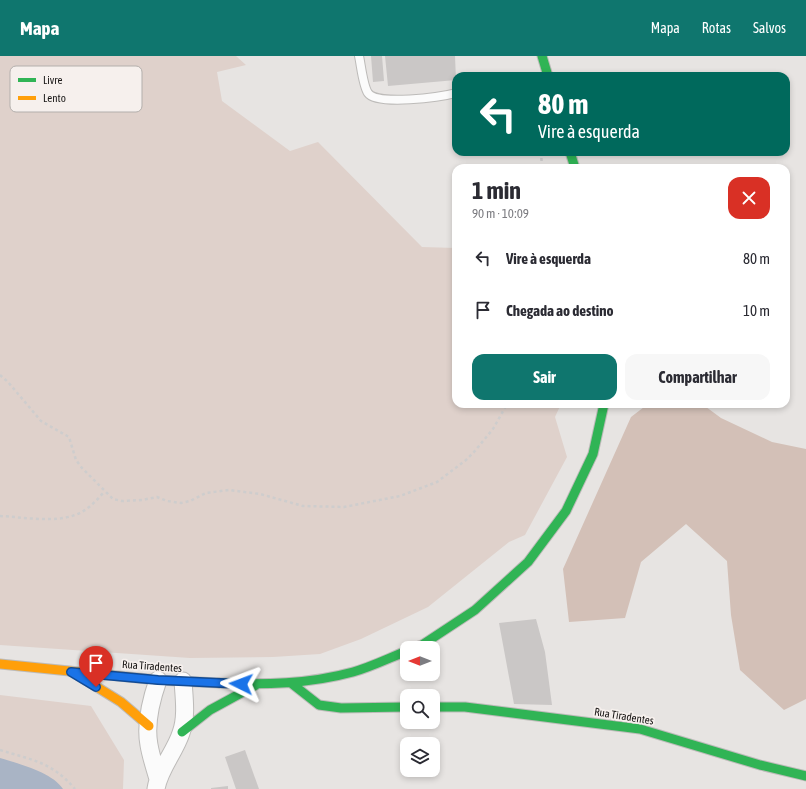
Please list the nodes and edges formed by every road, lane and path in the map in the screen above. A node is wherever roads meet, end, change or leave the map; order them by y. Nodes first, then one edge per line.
1 (359, 56) edge
2 (542, 56) edge
3 (547, 72) edge
4 (452, 93) edge
5 (0, 375) edge
6 (505, 408) edge
7 (603, 408) edge
8 (104, 492) junction
9 (0, 516) edge
10 (428, 641) edge
11 (400, 654) edge
12 (0, 664) edge
13 (71, 672) junction
14 (158, 680) junction
15 (183, 680) junction
16 (290, 683) junction
17 (256, 684) junction
18 (440, 707) edge
19 (400, 708) edge
20 (148, 726) junction
21 (182, 732) junction
22 (0, 750) edge
23 (806, 776) edge
24 (157, 784) edge
25 (75, 789) edge

1 - 4 lane
2 - 3 main road
5 - 8 path
6 - 8 path
7 - 10 main road
8 - 9 path
11 - 16 main road, Rua Tiradentes
12 - 13 main road, Rua Tiradentes
13 - 14 main road, Rua Tiradentes
13 - 20 main road
14 - 15 main road, Rua Tiradentes
14 - 20 street
15 - 17 main road, Rua Tiradentes
15 - 21 street
16 - 17 main road, Rua Tiradentes
16 - 19 main road
17 - 21 main road
18 - 23 main road, Rua Tiradentes
20 - 24 street
21 - 24 street
22 - 25 path

